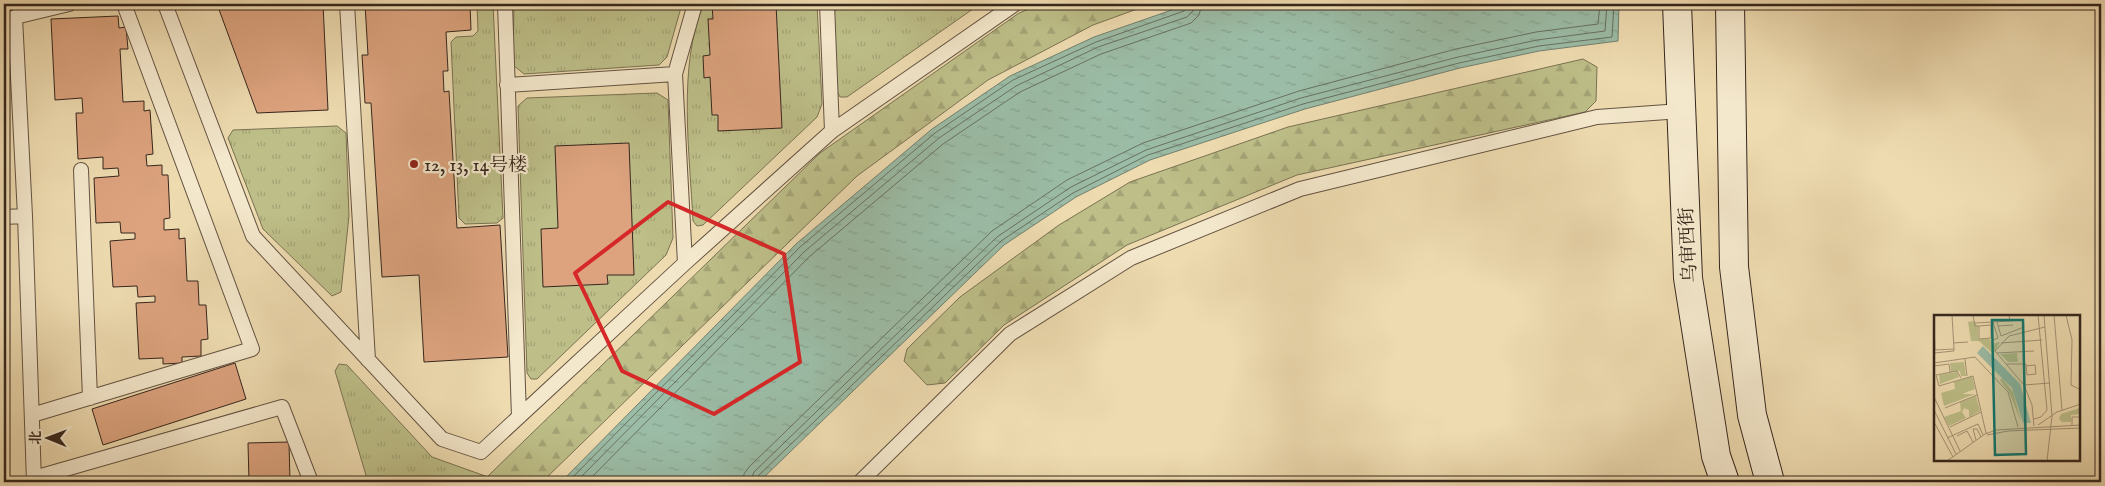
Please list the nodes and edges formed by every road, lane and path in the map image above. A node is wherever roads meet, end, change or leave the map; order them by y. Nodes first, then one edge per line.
1 (69, 4) edge
2 (124, 4) edge
3 (165, 4) edge
4 (348, 4) edge
5 (504, 4) edge
6 (695, 4) edge
7 (827, 4) edge
8 (1015, 4) edge
9 (1677, 4) edge
10 (1730, 4) edge
11 (675, 74) junction
12 (507, 85) junction
13 (1681, 111) junction
14 (832, 131) junction
15 (81, 170) dead end
16 (25, 216) junction
17 (4, 217) edge
18 (685, 263) junction
19 (368, 360) junction
20 (90, 398) junction
21 (32, 415) junction
22 (519, 417) junction
23 (34, 480) edge
24 (311, 482) edge
25 (860, 482) edge
26 (1724, 482) edge
27 (1770, 482) edge

1 - 16 lane
2 - 20 lane
3 - 19 lane
4 - 19 lane
5 - 12 lane
6 - 11 lane
7 - 14 lane
8 - 14 lane
9 - 13 main road, 乌审西街
10 - 27 main road
11 - 12 lane
11 - 18 lane
12 - 22 lane
13 - 25 lane
13 - 26 main road, 乌审西街
14 - 18 lane
15 - 20 lane
16 - 17 lane
16 - 21 lane
18 - 22 lane
19 - 22 lane
20 - 21 lane
21 - 23 lane
23 - 24 lane

